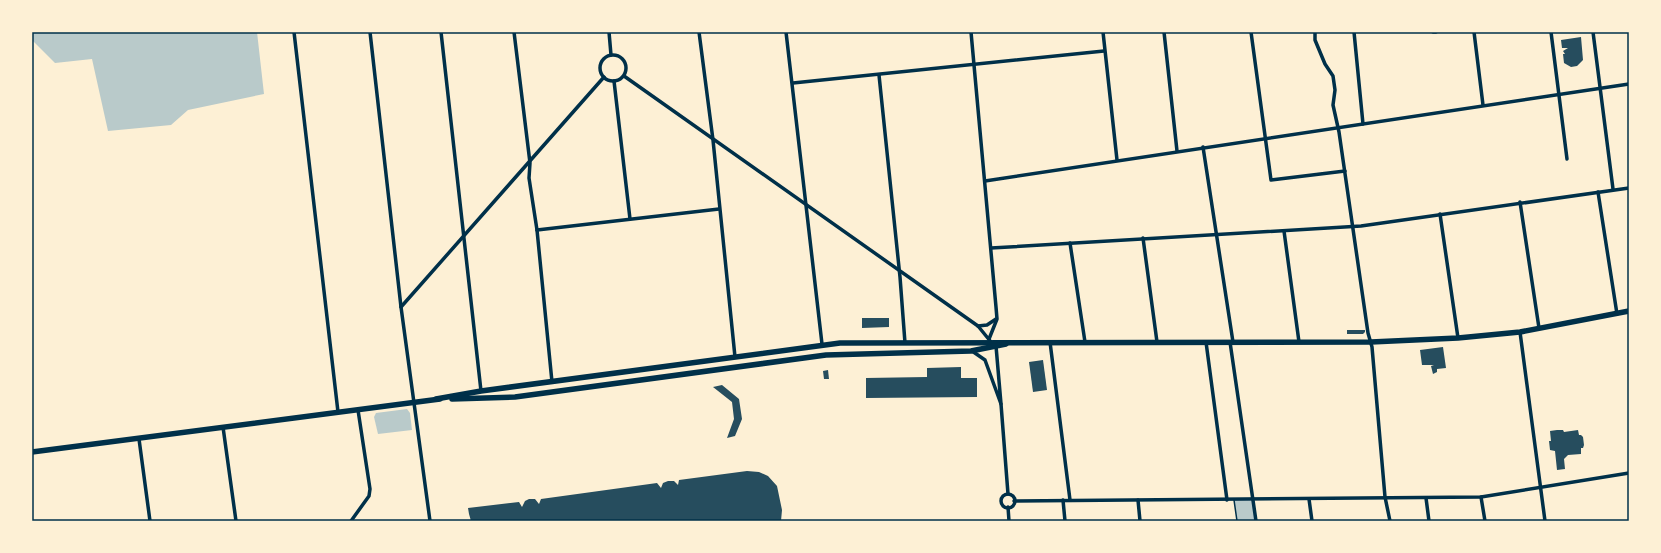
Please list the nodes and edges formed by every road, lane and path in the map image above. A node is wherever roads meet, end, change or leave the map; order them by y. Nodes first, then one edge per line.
1 (294, 32) edge
2 (370, 32) edge
3 (441, 32) edge
4 (514, 32) edge
5 (609, 32) edge
6 (699, 32) edge
7 (786, 32) edge
8 (972, 32) edge
9 (1103, 32) edge
10 (1164, 32) edge
11 (1251, 32) edge
12 (1315, 32) edge
13 (1354, 32) edge
14 (1474, 32) edge
15 (1551, 32) edge
16 (1593, 32) edge
17 (1104, 51) junction
18 (612, 55) junction
19 (974, 65) junction
20 (879, 75) junction
21 (624, 76) junction
22 (604, 77) junction
23 (614, 81) junction
24 (793, 83) junction
25 (1629, 84) edge
26 (1600, 88) junction
27 (1559, 94) junction
28 (1483, 105) junction
29 (1363, 124) junction
30 (1339, 127) junction
31 (1265, 139) junction
32 (713, 140) junction
33 (1203, 147) junction
34 (1177, 151) junction
35 (1567, 159) dead end
36 (1117, 160) junction
37 (530, 163) junction
38 (1345, 171) junction
39 (985, 181) junction
40 (1629, 188) edge
41 (1613, 189) junction
42 (1598, 192) junction
43 (1520, 202) junction
44 (806, 205) junction
45 (719, 209) junction
46 (1440, 214) junction
47 (630, 219) junction
48 (1353, 226) junction
49 (538, 230) junction
50 (1284, 231) junction
51 (1216, 234) junction
52 (464, 235) junction
53 (1143, 238) junction
54 (1070, 243) junction
55 (991, 248) junction
56 (899, 270) junction
57 (401, 307) junction
58 (1629, 311) edge
59 (1617, 314) junction
60 (997, 318) junction
61 (978, 326) junction
62 (1539, 328) junction
63 (1520, 332) junction
64 (1458, 338) junction
65 (990, 340) junction
66 (1050, 342) junction
67 (1085, 342) junction
68 (1158, 342) junction
69 (1206, 342) junction
70 (1232, 342) junction
71 (1299, 342) junction
72 (1371, 342) junction
73 (905, 343) junction
74 (822, 344) junction
75 (997, 344) junction
76 (972, 351) junction
77 (736, 357) junction
78 (552, 382) junction
79 (481, 391) junction
80 (436, 399) junction
81 (413, 402) junction
82 (1001, 404) junction
83 (358, 410) junction
84 (338, 412) junction
85 (223, 427) junction
86 (140, 438) junction
87 (32, 452) edge
88 (1629, 472) edge
89 (1540, 487) junction
90 (1008, 494) junction
91 (1385, 497) junction
92 (1481, 497) junction
93 (1426, 498) junction
94 (1309, 499) junction
95 (1064, 500) junction
96 (1070, 500) junction
97 (1138, 500) junction
98 (1227, 500) junction
99 (1234, 500) junction
100 (1253, 500) junction
101 (1014, 501) junction
102 (1008, 507) junction
103 (150, 521) edge
104 (236, 521) edge
105 (350, 521) edge
106 (430, 521) edge
107 (1009, 521) edge
108 (1065, 521) edge
109 (1140, 521) edge
110 (1237, 521) edge
111 (1256, 521) edge
112 (1312, 521) edge
113 (1390, 521) edge
114 (1429, 521) edge
115 (1485, 521) edge
116 (1545, 521) edge

1 - 84 street
2 - 57 street
3 - 52 street
4 - 37 street
5 - 18 street
6 - 32 street
7 - 24 street
8 - 19 street
9 - 17 street
10 - 34 street
11 - 31 street
12 - 30 street
13 - 29 street
14 - 28 street
15 - 27 street
16 - 26 street
17 - 19 street
17 - 36 street
18 - 21 street
18 - 22 street
19 - 20 street
19 - 39 street
20 - 24 street
20 - 56 street
21 - 23 street
21 - 32 street
22 - 23 street
22 - 37 street
23 - 47 street
24 - 44 street
25 - 26 street
26 - 27 street
26 - 41 street
27 - 28 street
27 - 35 street
28 - 29 street
29 - 30 street
30 - 31 street
30 - 38 street
31 - 33 street
31 - 38 street
32 - 44 street
32 - 45 street
33 - 34 street
33 - 51 street
34 - 36 street
36 - 39 street
37 - 49 street
37 - 52 street
38 - 48 street
39 - 55 street
40 - 41 street
41 - 42 street
42 - 43 street
42 - 59 street
43 - 46 street
43 - 62 street
44 - 56 street
44 - 74 street
45 - 47 street
45 - 77 street
46 - 48 street
46 - 64 street
47 - 49 street
48 - 50 street
48 - 72 street
49 - 78 street
50 - 51 street
50 - 71 street
51 - 53 street
51 - 70 street
52 - 57 street
52 - 79 street
53 - 54 street
53 - 68 street
54 - 55 street
54 - 67 street
55 - 60 street
56 - 61 street
56 - 73 street
57 - 81 street
58 - 59 main road
59 - 62 main road
60 - 61 street
60 - 65 street
61 - 65 street
62 - 63 main road
63 - 64 main road
63 - 89 street
64 - 72 main road
65 - 73 main road
65 - 75 main road
66 - 67 main road
66 - 75 main road
66 - 96 street
67 - 68 main road
68 - 69 main road
69 - 70 main road
69 - 98 street
70 - 71 main road
70 - 100 street
71 - 72 main road
72 - 91 street
73 - 74 main road
74 - 77 main road
75 - 76 main road
75 - 82 street
76 - 80 main road
76 - 82 street
77 - 78 main road
78 - 79 main road
79 - 80 main road
80 - 81 main road
81 - 83 main road
81 - 106 street
82 - 90 street
83 - 84 main road
83 - 105 street
84 - 85 main road
85 - 86 main road
85 - 104 street
86 - 87 main road
86 - 103 street
88 - 89 street
89 - 92 street
89 - 116 street
90 - 101 street
90 - 102 street
91 - 93 street
91 - 94 street
91 - 113 street
92 - 93 street
92 - 115 street
93 - 114 street
94 - 100 street
94 - 112 street
95 - 96 street
95 - 101 street
95 - 108 street
96 - 97 street
97 - 98 street
97 - 109 street
98 - 99 street
99 - 100 street
99 - 110 lane
100 - 111 street
101 - 102 street
102 - 107 street

